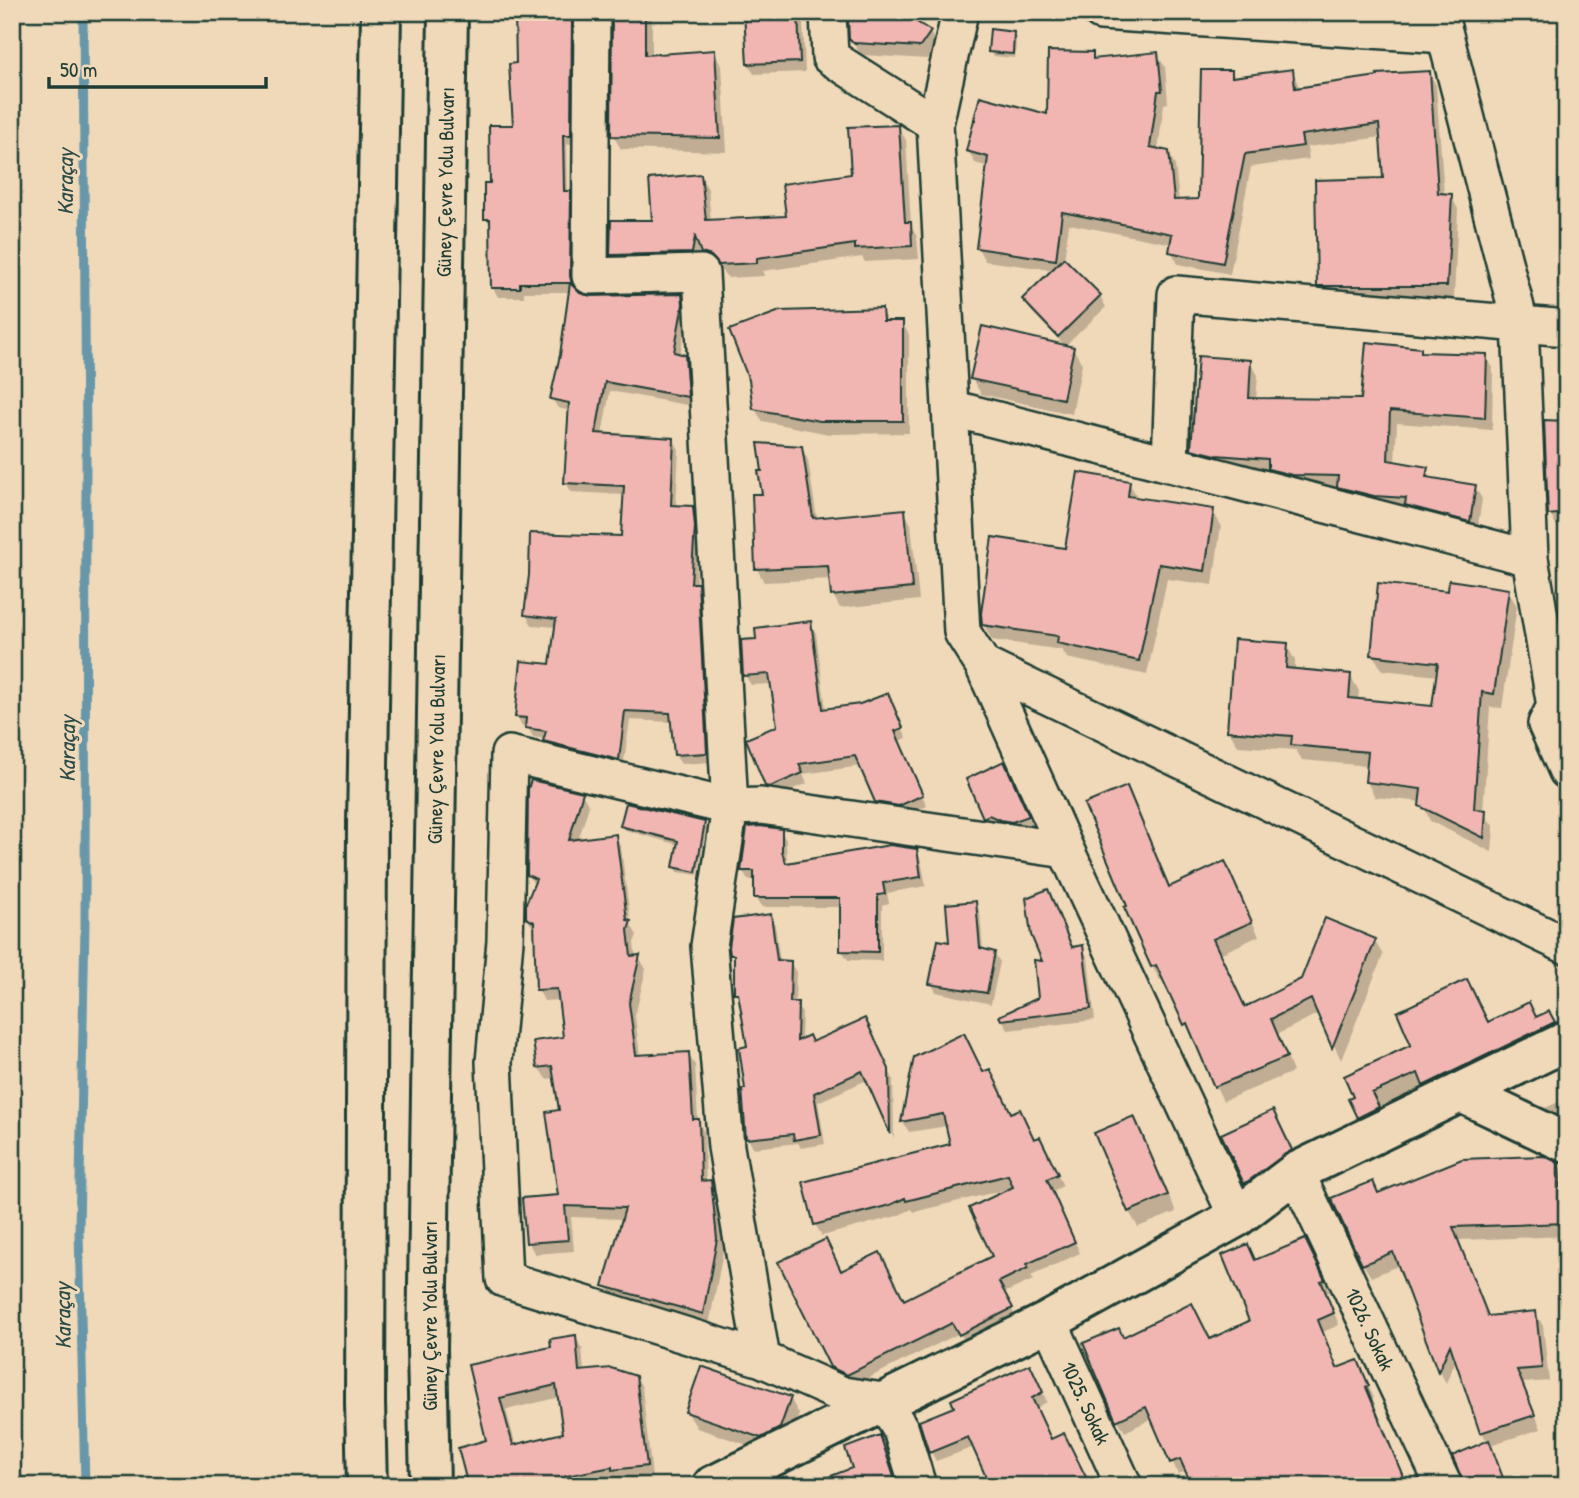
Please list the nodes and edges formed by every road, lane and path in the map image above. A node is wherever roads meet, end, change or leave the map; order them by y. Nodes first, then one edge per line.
1 (381, 12) edge
2 (448, 12) edge
3 (592, 12) edge
4 (828, 12) edge
5 (960, 12) edge
6 (1101, 12) edge
7 (1442, 24) edge
8 (934, 124) junction
9 (1520, 323) junction
10 (1567, 328) edge
11 (950, 408) junction
12 (1170, 464) junction
13 (1530, 558) junction
14 (983, 665) junction
15 (1567, 771) edge
16 (730, 807) junction
17 (1066, 850) junction
18 (1567, 946) edge
19 (1567, 1041) edge
20 (1462, 1093) junction
21 (1567, 1143) edge
22 (1296, 1172) junction
23 (1237, 1217) junction
24 (1049, 1321) junction
25 (762, 1359) junction
26 (883, 1401) junction
27 (367, 1486) edge
28 (430, 1486) edge
29 (712, 1486) edge
30 (918, 1486) edge
31 (1124, 1486) edge
32 (1444, 1486) edge

1 - 27 main road
2 - 28 main road, Güney Çevre Yolu Bulvarı
3 - 16 street
4 - 8 street
5 - 8 street
6 - 7 street
7 - 9 street
8 - 11 street
9 - 10 street
9 - 12 street
9 - 13 street
11 - 12 street
11 - 14 street
12 - 13 street
13 - 15 street
14 - 17 street
14 - 18 street
16 - 17 street
16 - 25 street
16 - 25 street
17 - 23 street
19 - 20 main road
20 - 21 main road
20 - 22 main road
22 - 23 main road
22 - 32 street, 1026. Sokak
23 - 24 main road
24 - 26 main road
24 - 31 street, 1025. Sokak
25 - 26 street
26 - 29 main road
26 - 30 street

